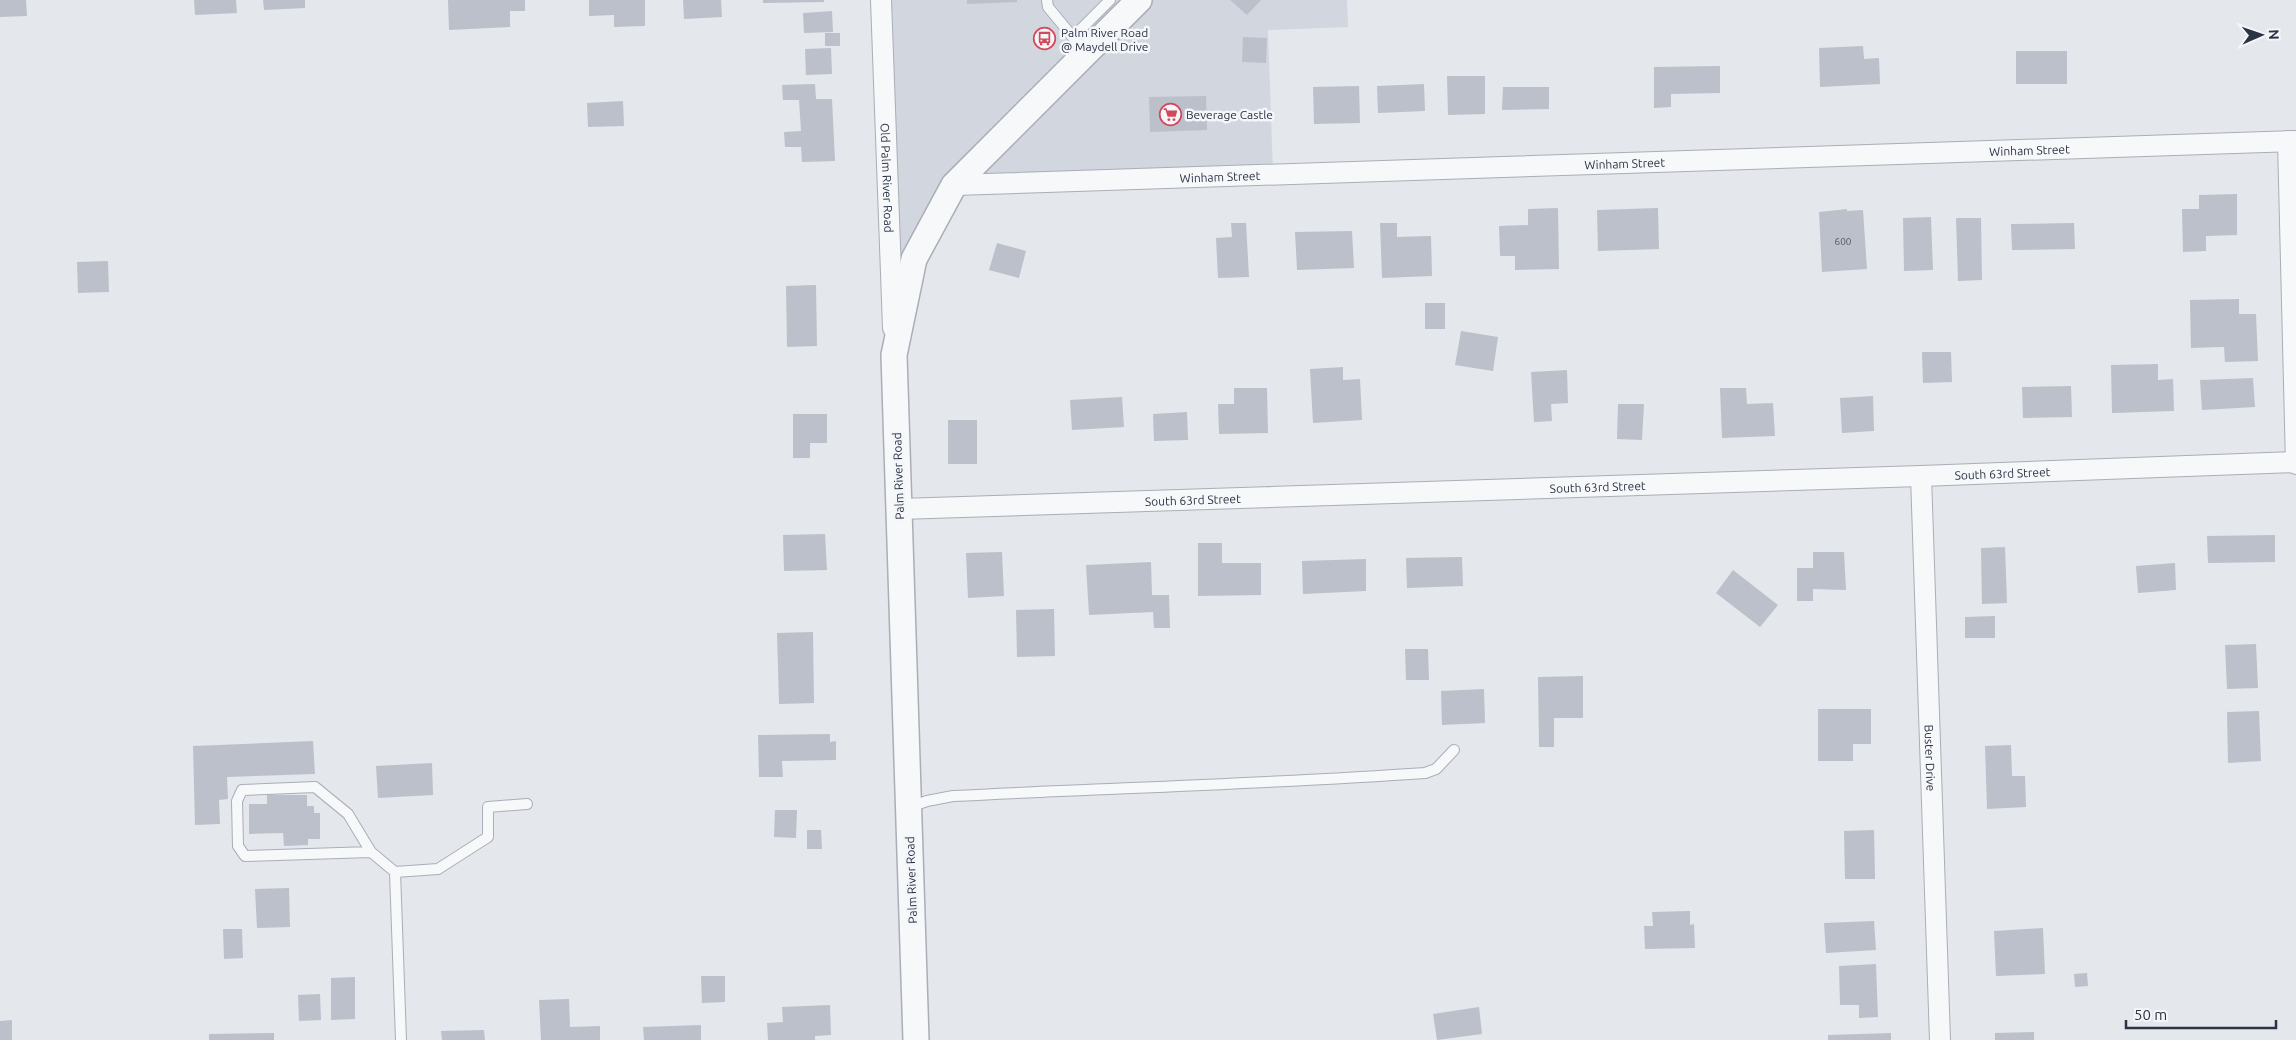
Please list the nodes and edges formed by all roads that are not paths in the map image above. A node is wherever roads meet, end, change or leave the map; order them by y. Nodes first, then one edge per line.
1 (881, 0) edge
2 (1047, 0) edge
3 (1110, 0) edge
4 (1139, 0) edge
5 (1079, 45) junction
6 (2292, 141) edge
7 (954, 185) junction
8 (894, 355) junction
9 (2296, 463) edge
10 (1921, 476) junction
11 (898, 509) junction
12 (1454, 750) dead end
13 (527, 804) dead end
14 (909, 808) junction
15 (371, 852) junction
16 (395, 872) junction
17 (401, 1040) edge
18 (916, 1040) edge
19 (1940, 1040) edge

1 - 8 street, Old Palm River Road
2 - 5 lane
3 - 5 lane
4 - 5 street, Palm River Road
5 - 7 street, Palm River Road
6 - 7 street, Winham Street
6 - 9 street
7 - 8 street, Palm River Road
8 - 11 street, Palm River Road
9 - 10 street, South 63rd Street
10 - 11 street, South 63rd Street
10 - 19 street, Buster Drive
11 - 14 street, Palm River Road
12 - 14 lane
13 - 16 lane
14 - 18 street, Palm River Road
15 - 15 lane
15 - 16 lane
16 - 17 lane

